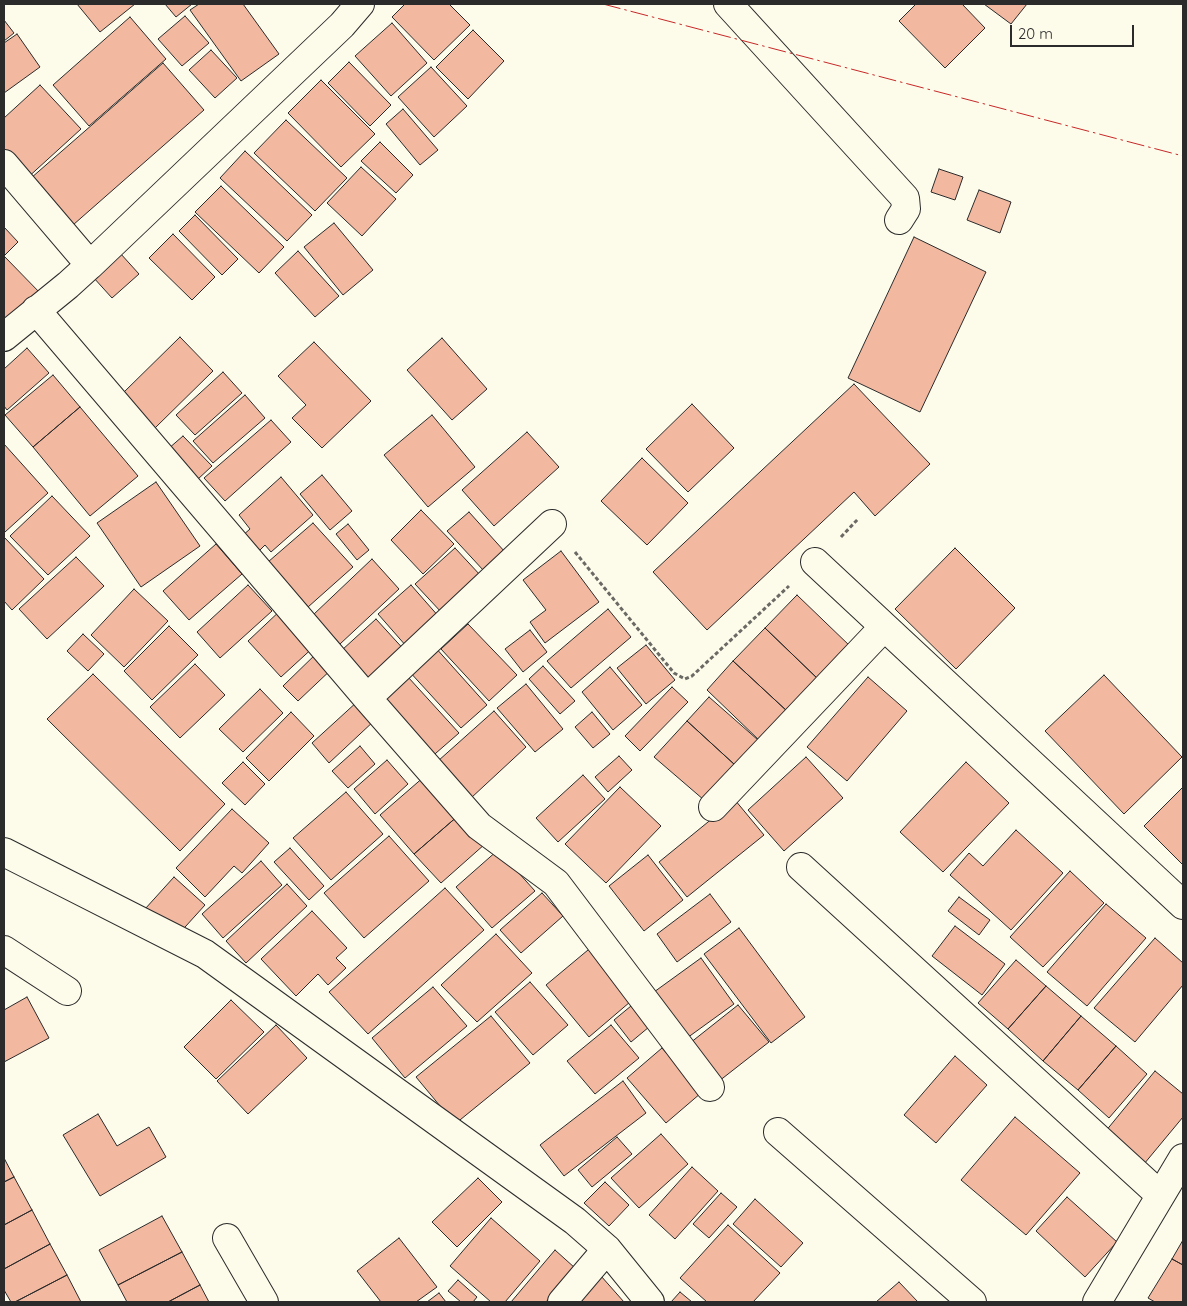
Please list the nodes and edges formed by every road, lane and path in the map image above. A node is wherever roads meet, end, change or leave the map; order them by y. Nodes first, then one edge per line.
1 (360, 4) edge
2 (728, 4) edge
3 (4, 164) edge
4 (899, 220) dead end
5 (90, 264) junction
6 (36, 310) junction
7 (4, 336) edge
8 (552, 524) joint
9 (815, 562) joint
10 (884, 627) junction
11 (367, 698) junction
12 (713, 807) dead end
13 (4, 852) edge
14 (801, 867) dead end
15 (1183, 905) edge
16 (4, 950) edge
17 (67, 991) dead end
18 (710, 1087) dead end
19 (778, 1132) dead end
20 (1183, 1158) edge
21 (1160, 1195) junction
22 (227, 1238) dead end
23 (607, 1249) junction
24 (264, 1302) edge
25 (562, 1302) edge
26 (650, 1302) edge
27 (972, 1302) edge
28 (1097, 1302) edge

1 - 5 street
2 - 4 street
3 - 5 street
5 - 6 street
6 - 7 street
6 - 11 street
8 - 9 path
8 - 11 street
9 - 10 street
10 - 12 street
10 - 15 street
11 - 18 street
13 - 23 street
14 - 21 street
16 - 17 street
19 - 27 street
20 - 21 street
21 - 28 street
22 - 24 street
23 - 25 street
23 - 26 street

